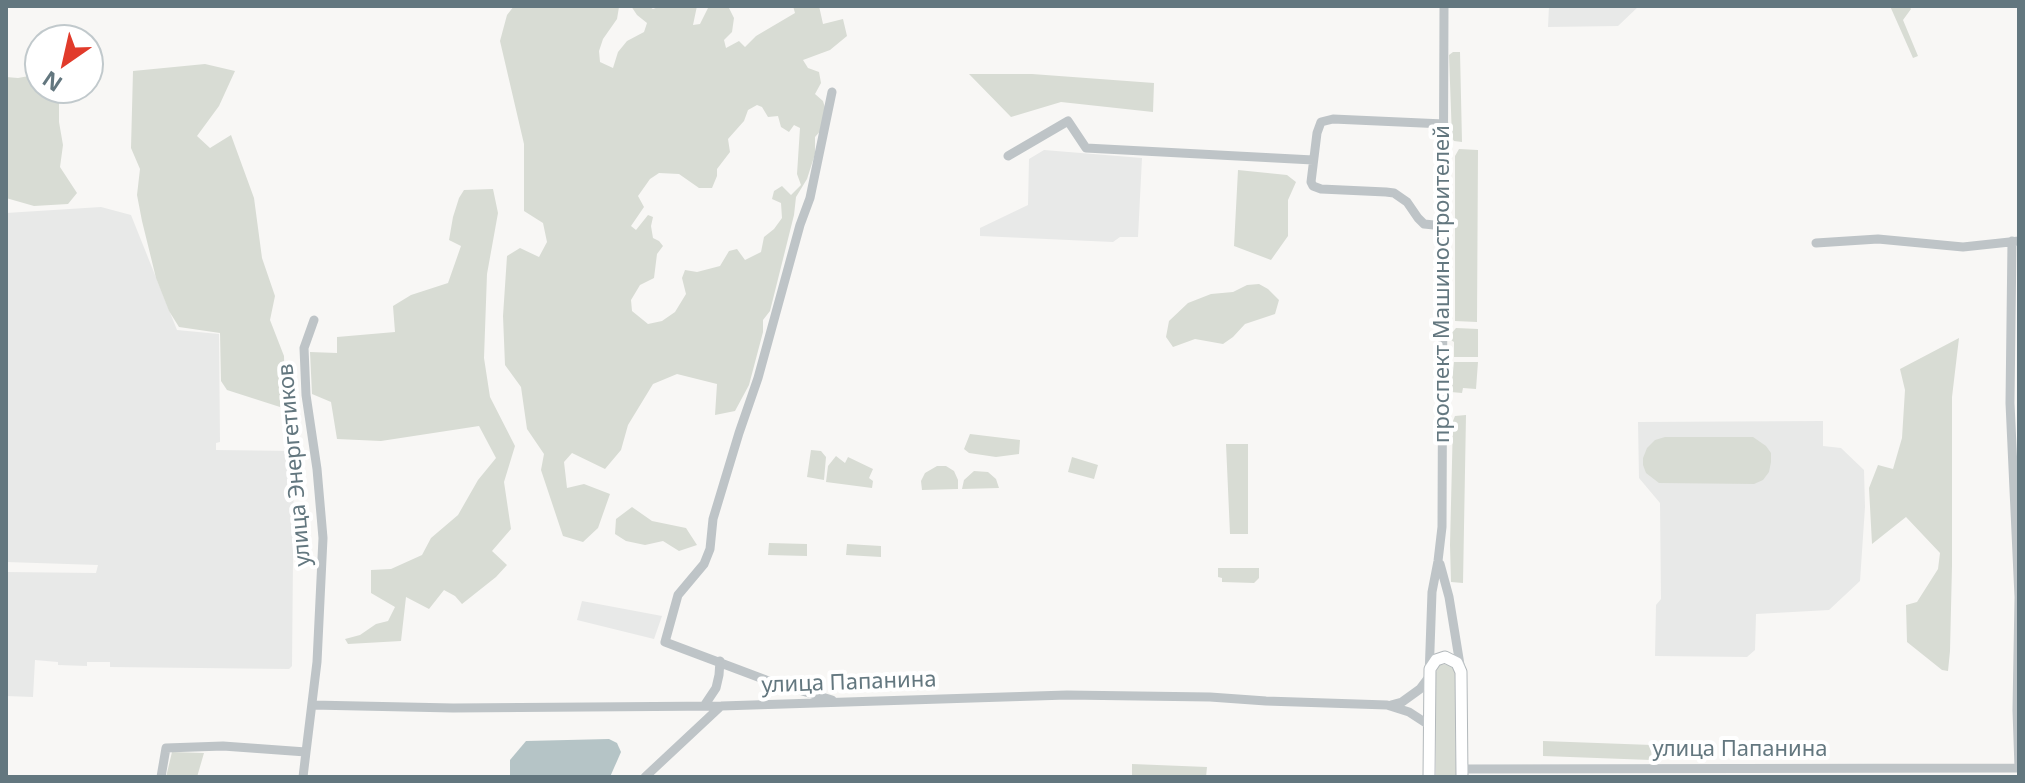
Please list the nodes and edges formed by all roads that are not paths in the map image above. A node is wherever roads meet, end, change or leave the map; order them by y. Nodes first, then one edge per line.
1 (1444, 6) edge
2 (832, 92) dead end
3 (1444, 124) junction
4 (1008, 156) dead end
5 (1313, 160) junction
6 (1444, 226) junction
7 (2015, 241) edge
8 (1816, 243) dead end
9 (314, 320) dead end
10 (1438, 561) junction
11 (720, 661) junction
12 (1461, 672) junction
13 (1429, 675) junction
14 (839, 702) junction
15 (312, 705) junction
16 (1387, 705) junction
17 (704, 706) junction
18 (721, 706) junction
19 (1429, 725) junction
20 (306, 752) junction
21 (2019, 768) edge
22 (1462, 773) edge
23 (161, 777) edge
24 (303, 777) edge
25 (645, 777) edge
26 (1429, 777) edge

1 - 3 street, проспект Машиностроителей
2 - 11 street
3 - 5 street
3 - 6 street, проспект Машиностроителей
4 - 5 street
5 - 6 street
6 - 10 street, проспект Машиностроителей
7 - 8 street
7 - 21 street
9 - 15 street, улица Энергетиков
10 - 12 street, проспект Машиностроителей
10 - 13 street, проспект Машиностроителей
11 - 14 street
11 - 17 street
12 - 13 main road
12 - 22 main road, проспект Машиностроителей
13 - 16 street, улица Папанина
13 - 19 main road, проспект Машиностроителей
14 - 16 street, улица Папанина
14 - 18 street, улица Папанина
15 - 17 street, улица Папанина
15 - 20 street, улица Энергетиков
16 - 19 street, улица Папанина
17 - 18 street, улица Папанина
18 - 25 street
19 - 26 main road, проспект Машиностроителей
20 - 23 street
20 - 24 street, улица Энергетиков
21 - 22 street, улица Папанина

